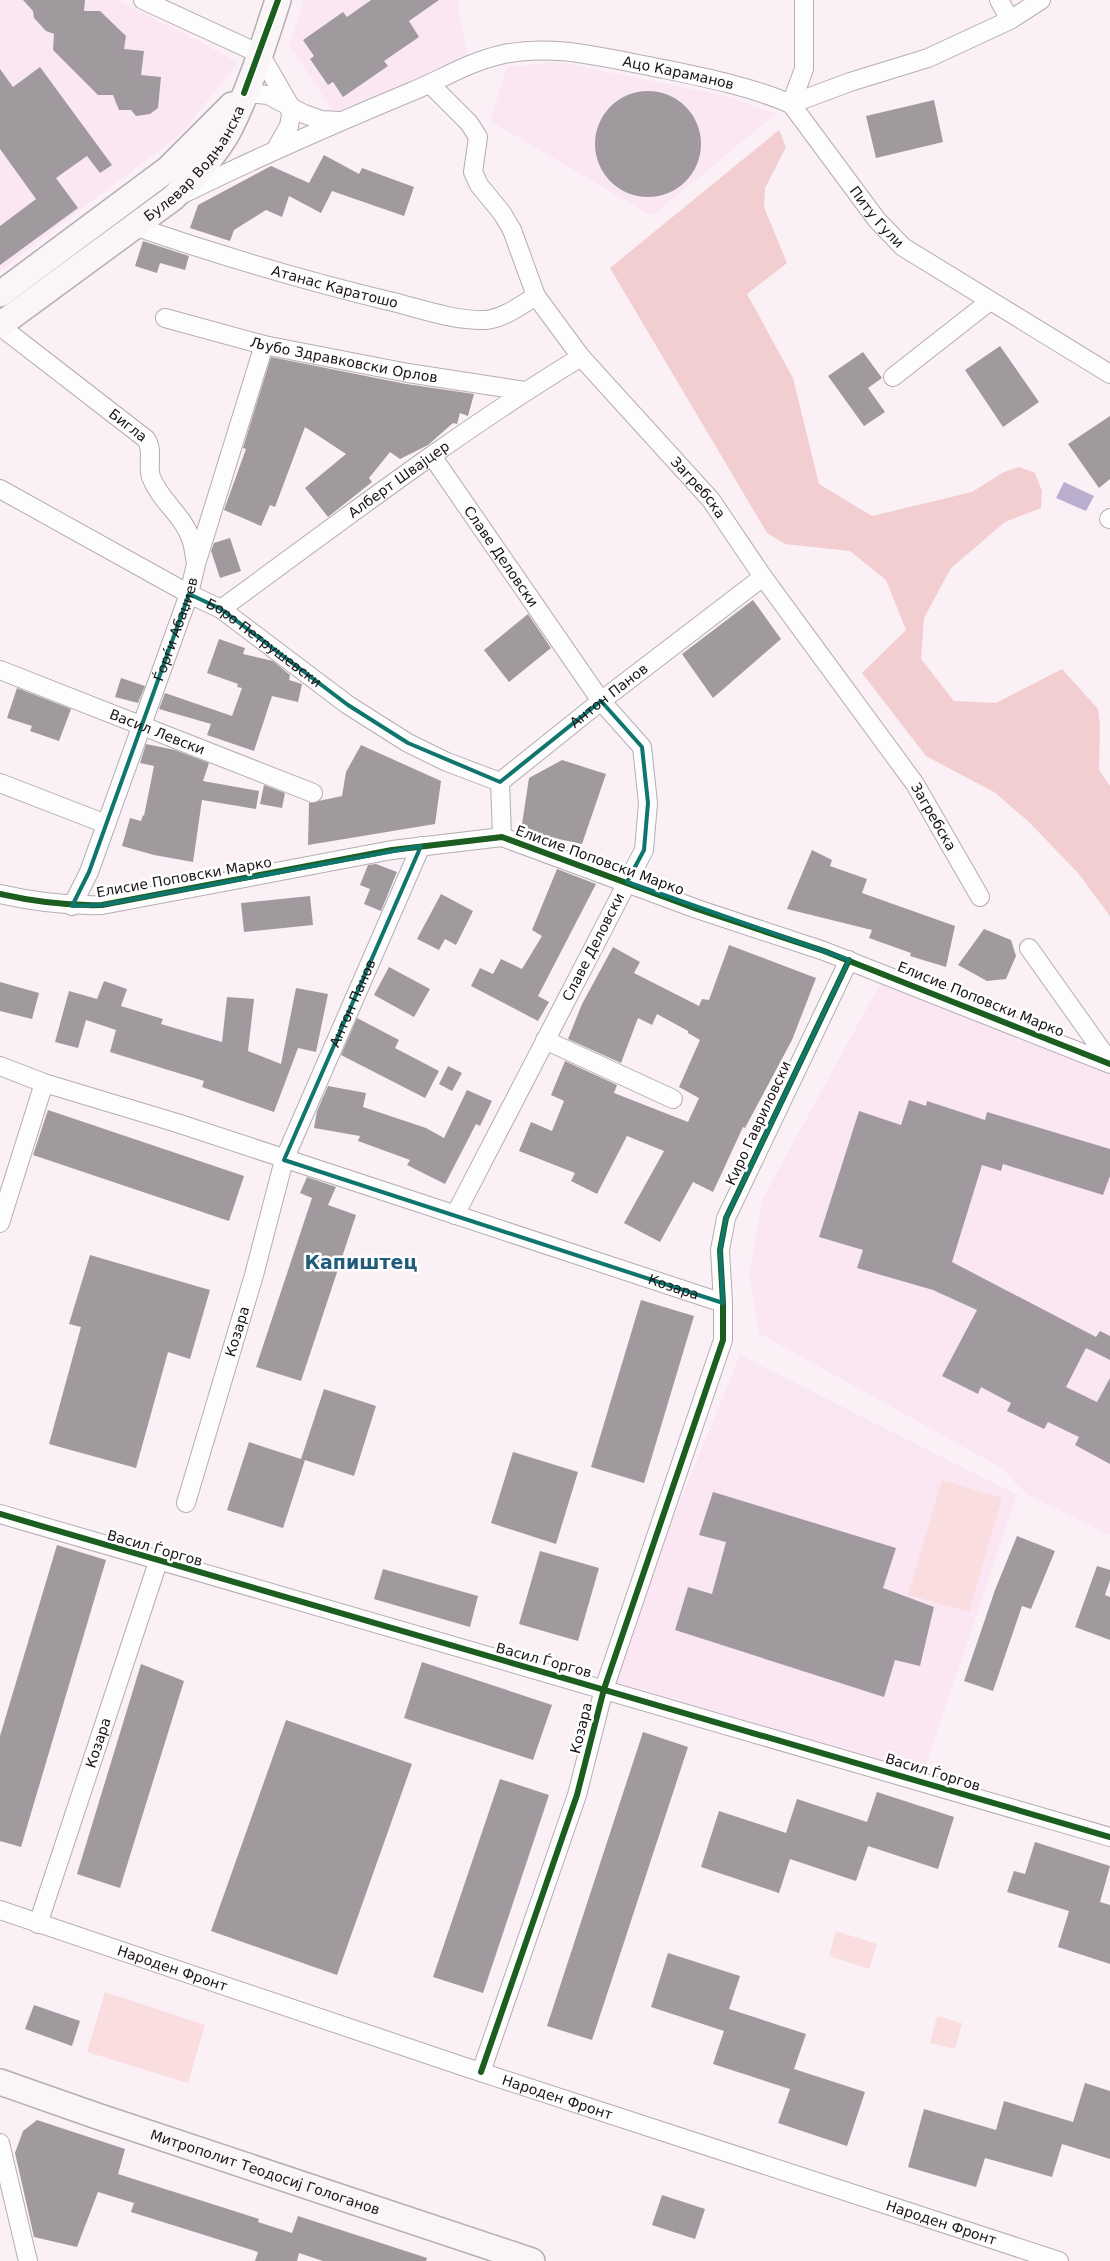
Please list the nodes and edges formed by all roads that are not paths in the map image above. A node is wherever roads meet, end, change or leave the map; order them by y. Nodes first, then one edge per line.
1 (143, 0) edge
2 (278, 0) edge
3 (804, 0) edge
4 (999, 0) edge
5 (1041, 0) edge
6 (1010, 20) junction
7 (260, 54) junction
8 (430, 84) junction
9 (244, 93) junction
10 (289, 104) junction
11 (791, 104) junction
12 (342, 121) junction
13 (276, 149) junction
14 (173, 198) junction
15 (134, 226) junction
16 (0, 294) edge
17 (536, 296) junction
18 (990, 301) junction
19 (165, 318) dead end
20 (0, 326) edge
21 (264, 345) junction
22 (581, 357) junction
23 (1110, 374) edge
24 (893, 376) dead end
25 (525, 391) junction
26 (432, 456) junction
27 (0, 490) edge
28 (196, 564) junction
29 (763, 577) junction
30 (189, 594) junction
31 (221, 609) junction
32 (0, 670) edge
33 (601, 701) junction
34 (142, 724) junction
35 (500, 782) junction
36 (0, 783) edge
37 (314, 792) dead end
38 (106, 824) junction
39 (502, 837) junction
40 (421, 846) junction
41 (627, 882) junction
42 (0, 894) edge
43 (980, 897) dead end
44 (72, 906) junction
45 (1029, 948) dead end
46 (849, 960) junction
47 (545, 1040) junction
48 (1110, 1063) edge
49 (0, 1066) edge
50 (44, 1083) junction
51 (673, 1099) dead end
52 (284, 1160) junction
53 (455, 1215) junction
54 (0, 1223) edge
55 (723, 1303) junction
56 (186, 1503) dead end
57 (0, 1514) edge
58 (158, 1562) junction
59 (604, 1689) junction
60 (1110, 1837) edge
61 (0, 1910) edge
62 (38, 1924) junction
63 (481, 2072) junction
64 (0, 2082) edge
65 (0, 2143) edge
66 (520, 2259) edge
67 (28, 2261) edge
68 (1059, 2261) edge

1 - 7 street
2 - 7 street
3 - 11 street
4 - 6 street
5 - 6 street
6 - 11 street
7 - 9 street
7 - 10 street
8 - 11 street, Ацо Караманов
8 - 12 street, Ацо Караманов
8 - 17 street, Загребска
9 - 10 street, Ацо Караманов
9 - 14 street, Булевар Водњанска
9 - 16 street, Булевар Водњанска
10 - 12 street, Ацо Караманов
10 - 13 street
11 - 18 street, Питу Гули
12 - 13 street, Ацо Караманов
13 - 14 street, Ацо Караманов
14 - 15 street, Булевар Водњанска
15 - 17 street, Атанас Каратошо
15 - 20 street, Булевар Водњанска
17 - 22 street, Загребска
18 - 23 street, Питу Гули
18 - 24 street
19 - 21 street, Љубо Здравковски Орлов
20 - 28 street, Бигла
21 - 25 street, Љубо Здравковски Орлов
21 - 28 street, Ѓорѓи Абаџиев
22 - 25 street, Алберт Швајцер
22 - 29 street, Загребска
25 - 26 street, Алберт Швајцер
26 - 31 street, Алберт Швајцер
26 - 33 street, Славе Деловски
27 - 30 street, Боро Петрушевски
28 - 30 street, Ѓорѓи Абаџиев
29 - 33 street, Антон Панов
29 - 43 street, Загребска
30 - 31 street, Боро Петрушевски
30 - 34 street, Ѓорѓи Абаџиев
31 - 35 street, Боро Петрушевски
32 - 34 street, Васил Левски
33 - 35 street, Антон Панов
33 - 41 street, Славе Деловски
34 - 37 street, Васил Левски
34 - 38 street, Ѓорѓи Абаџиев
35 - 39 street
36 - 38 street
38 - 44 street, Ѓорѓи Абаџиев
39 - 40 street, Елисие Поповски Марко
39 - 41 street, Елисие Поповски Марко
40 - 44 street, Елисие Поповски Марко
40 - 52 street, Антон Панов
41 - 46 street, Елисие Поповски Марко
41 - 47 street, Славе Деловски
42 - 44 street, Елисие Поповски Марко
45 - 48 street
46 - 48 street, Елисие Поповски Марко
46 - 55 street, Киро Гавриловски
47 - 51 street
47 - 53 street, Славе Деловски
49 - 50 street, Козара
50 - 52 street, Козара
50 - 54 street
52 - 53 street, Козара
52 - 56 street, Козара
53 - 55 street, Козара
55 - 59 street, Козара
57 - 58 street, Васил Ѓоргов
58 - 59 street, Васил Ѓоргов
58 - 62 street, Козара
59 - 60 street, Васил Ѓоргов
59 - 63 street, Козара
61 - 62 street, Народен Фронт
62 - 63 street, Народен Фронт
63 - 68 street, Народен Фронт
64 - 66 street, Митрополит Теодосиј Гологанов
65 - 67 street

